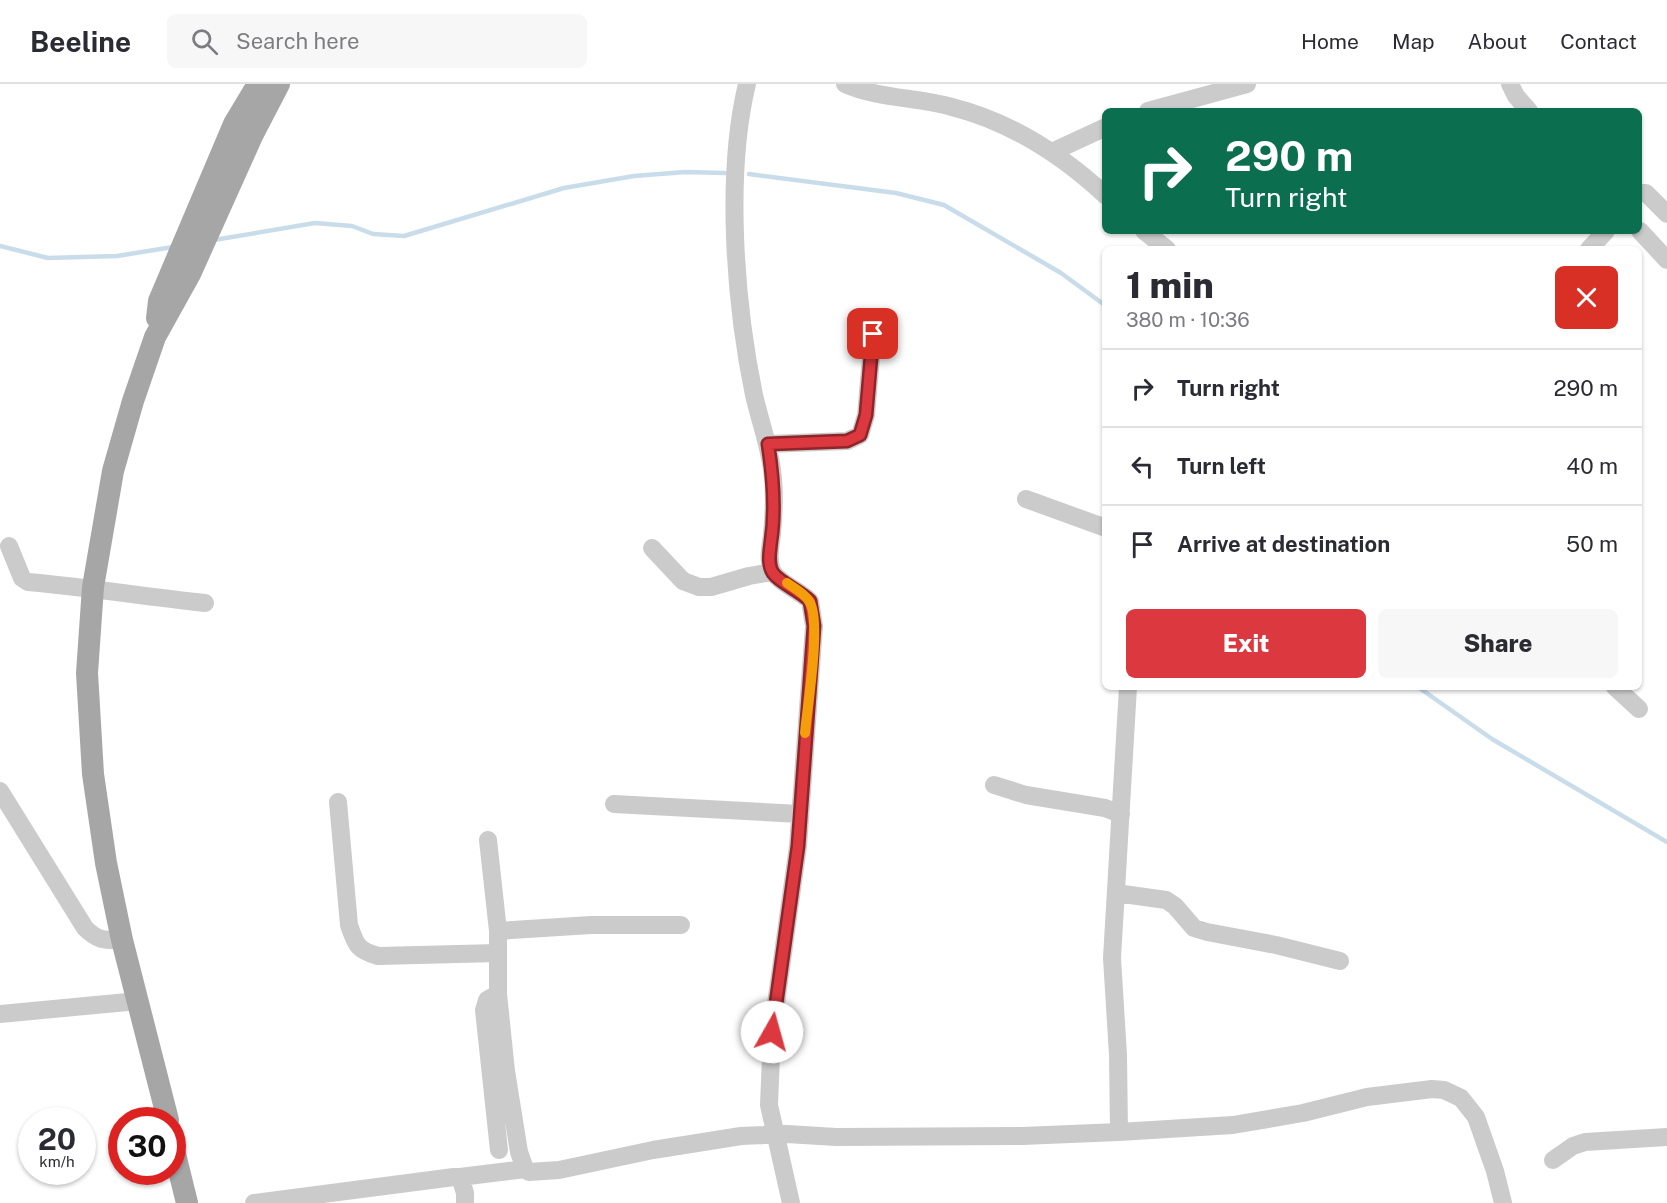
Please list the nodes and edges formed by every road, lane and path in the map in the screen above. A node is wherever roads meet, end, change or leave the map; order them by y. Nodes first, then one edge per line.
1 (279, 84) edge
2 (747, 84) edge
3 (845, 84) edge
4 (1247, 84) edge
5 (1510, 84) edge
6 (256, 87) edge
7 (1159, 108) edge
8 (1526, 108) edge
9 (1102, 129) edge
10 (243, 130) junction
11 (1052, 152) junction
12 (1102, 193) edge
13 (1642, 193) edge
14 (1667, 214) edge
15 (1642, 233) edge
16 (1148, 234) edge
17 (1603, 234) edge
18 (1163, 246) edge
19 (1592, 246) edge
20 (1667, 260) edge
21 (873, 334) dead end
22 (768, 444) junction
23 (1026, 499) dead end
24 (1102, 527) edge
25 (9, 546) dead end
26 (652, 548) dead end
27 (772, 572) junction
28 (93, 587) junction
29 (205, 603) dead end
30 (1128, 690) edge
31 (1618, 690) edge
32 (1639, 709) dead end
33 (994, 785) dead end
34 (0, 791) edge
35 (338, 802) dead end
36 (614, 804) dead end
37 (800, 814) junction
38 (1121, 814) junction
39 (488, 840) dead end
40 (1116, 893) junction
41 (681, 925) dead end
42 (498, 931) junction
43 (122, 940) junction
44 (498, 953) junction
45 (1340, 961) dead end
46 (498, 994) junction
47 (138, 1001) junction
48 (0, 1014) edge
49 (165, 1107) edge
50 (1119, 1132) junction
51 (775, 1135) junction
52 (1667, 1137) edge
53 (499, 1150) dead end
54 (1553, 1160) dead end
55 (525, 1169) junction
56 (460, 1177) junction
57 (183, 1185) edge
58 (187, 1203) edge
59 (254, 1203) edge
60 (465, 1203) edge
61 (791, 1203) edge
62 (1503, 1203) edge

1 - 10 main road
2 - 22 street
3 - 11 street
4 - 7 street
5 - 8 street
6 - 10 main road
9 - 11 street
10 - 28 main road
11 - 12 street
13 - 14 street
15 - 20 street
16 - 18 street
17 - 19 street
21 - 22 street
22 - 27 street
23 - 24 street
25 - 28 street
26 - 27 street
27 - 37 street
28 - 29 street
28 - 43 main road
30 - 38 street
31 - 32 street
33 - 38 street
34 - 43 street
35 - 44 street
36 - 37 street
37 - 51 street
38 - 40 street
39 - 42 street
40 - 45 street
40 - 50 street
41 - 42 street
42 - 44 street
43 - 47 main road
44 - 46 street
46 - 53 street
46 - 55 street
47 - 48 street
47 - 49 main road
50 - 51 street
50 - 62 street
51 - 55 street
51 - 61 street
52 - 54 street
55 - 56 street
56 - 59 street
56 - 60 street
57 - 58 main road

